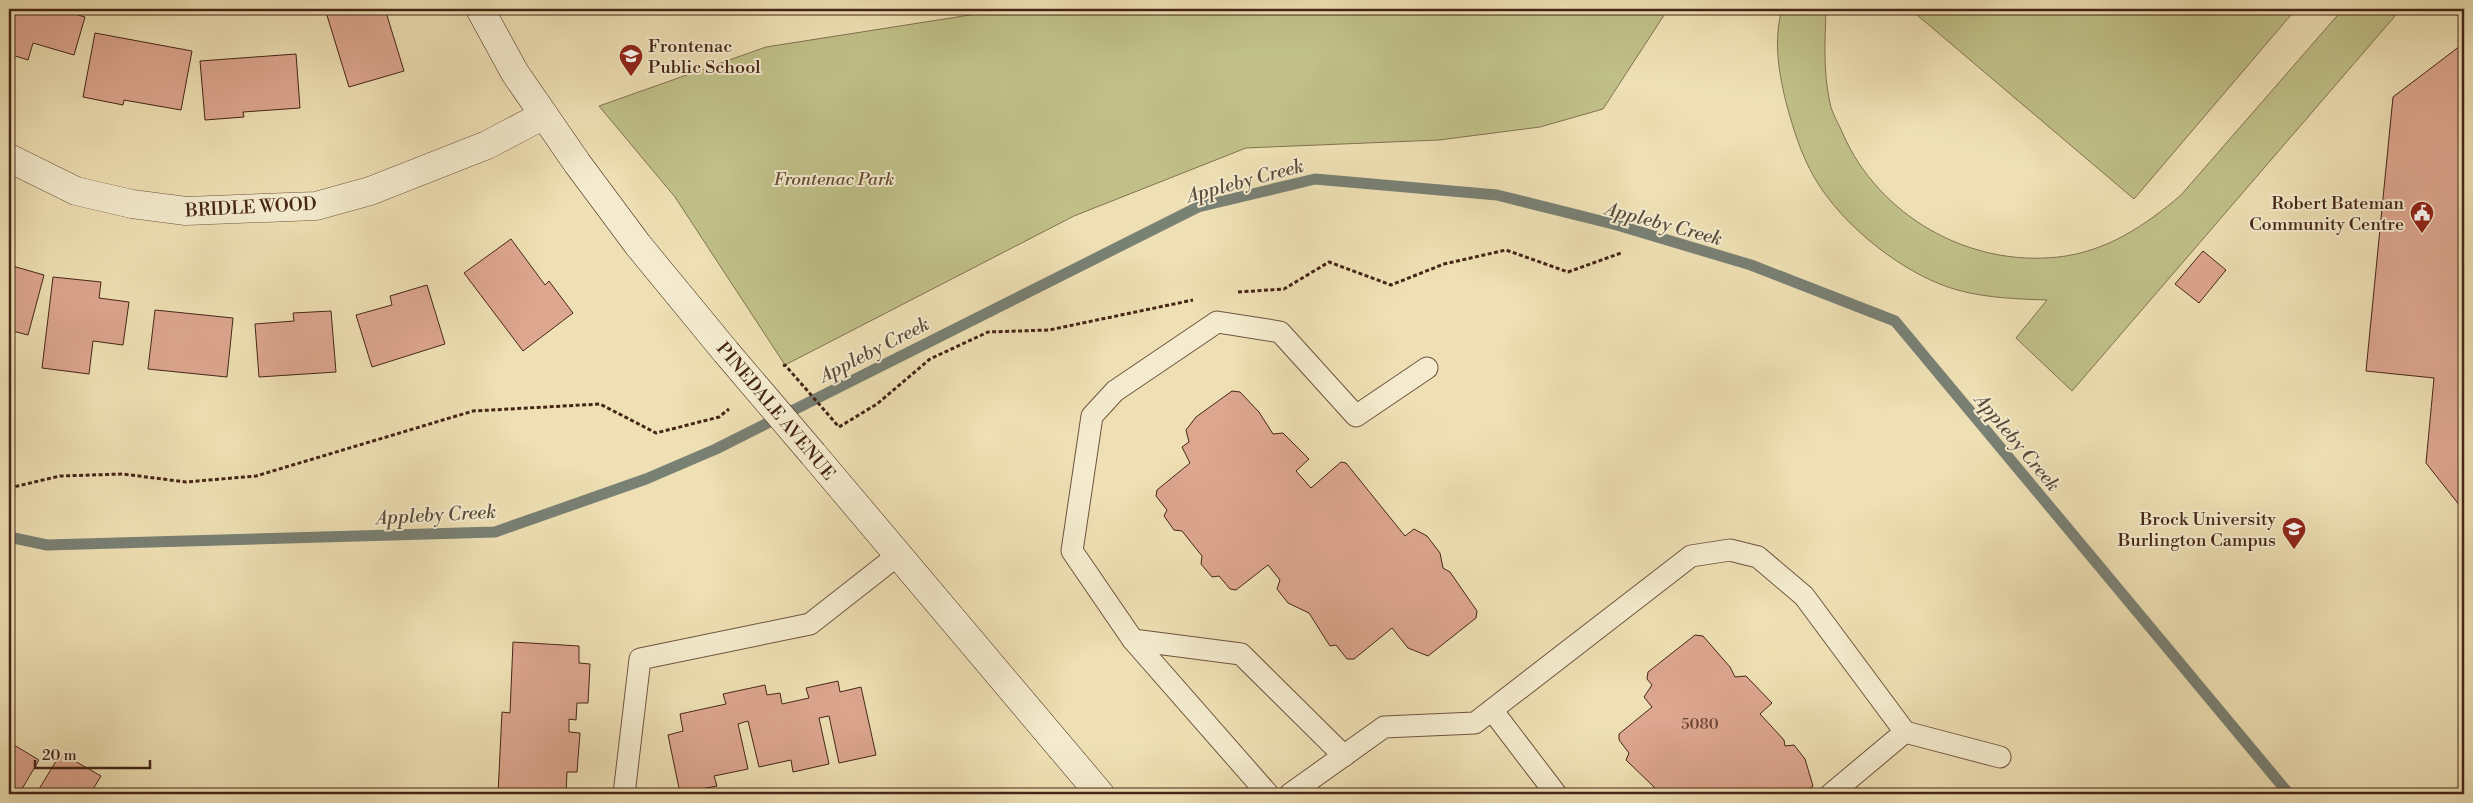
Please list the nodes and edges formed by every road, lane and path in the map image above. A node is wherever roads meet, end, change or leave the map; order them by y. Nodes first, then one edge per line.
1 (480, 9) edge
2 (544, 115) junction
3 (9, 158) edge
4 (1427, 368) dead end
5 (778, 370) dead end
6 (732, 407) dead end
7 (839, 428) dead end
8 (9, 488) edge
9 (898, 555) junction
10 (1134, 640) junction
11 (1492, 710) junction
12 (1905, 732) junction
13 (1344, 756) junction
14 (2000, 757) dead end
15 (624, 794) edge
16 (1100, 794) edge
17 (1268, 794) edge
18 (1290, 794) edge
19 (1556, 794) edge
20 (1831, 794) edge

1 - 2 street, PINEDALE AVENUE
2 - 3 street, BRIDLE WOOD
2 - 9 street, PINEDALE AVENUE, bridge
4 - 10 lane
5 - 7 path
6 - 8 path
9 - 15 lane
9 - 16 street, PINEDALE AVENUE
10 - 13 lane
10 - 17 lane
11 - 12 lane
11 - 13 lane
11 - 19 lane
12 - 14 lane
12 - 20 lane
13 - 18 lane

